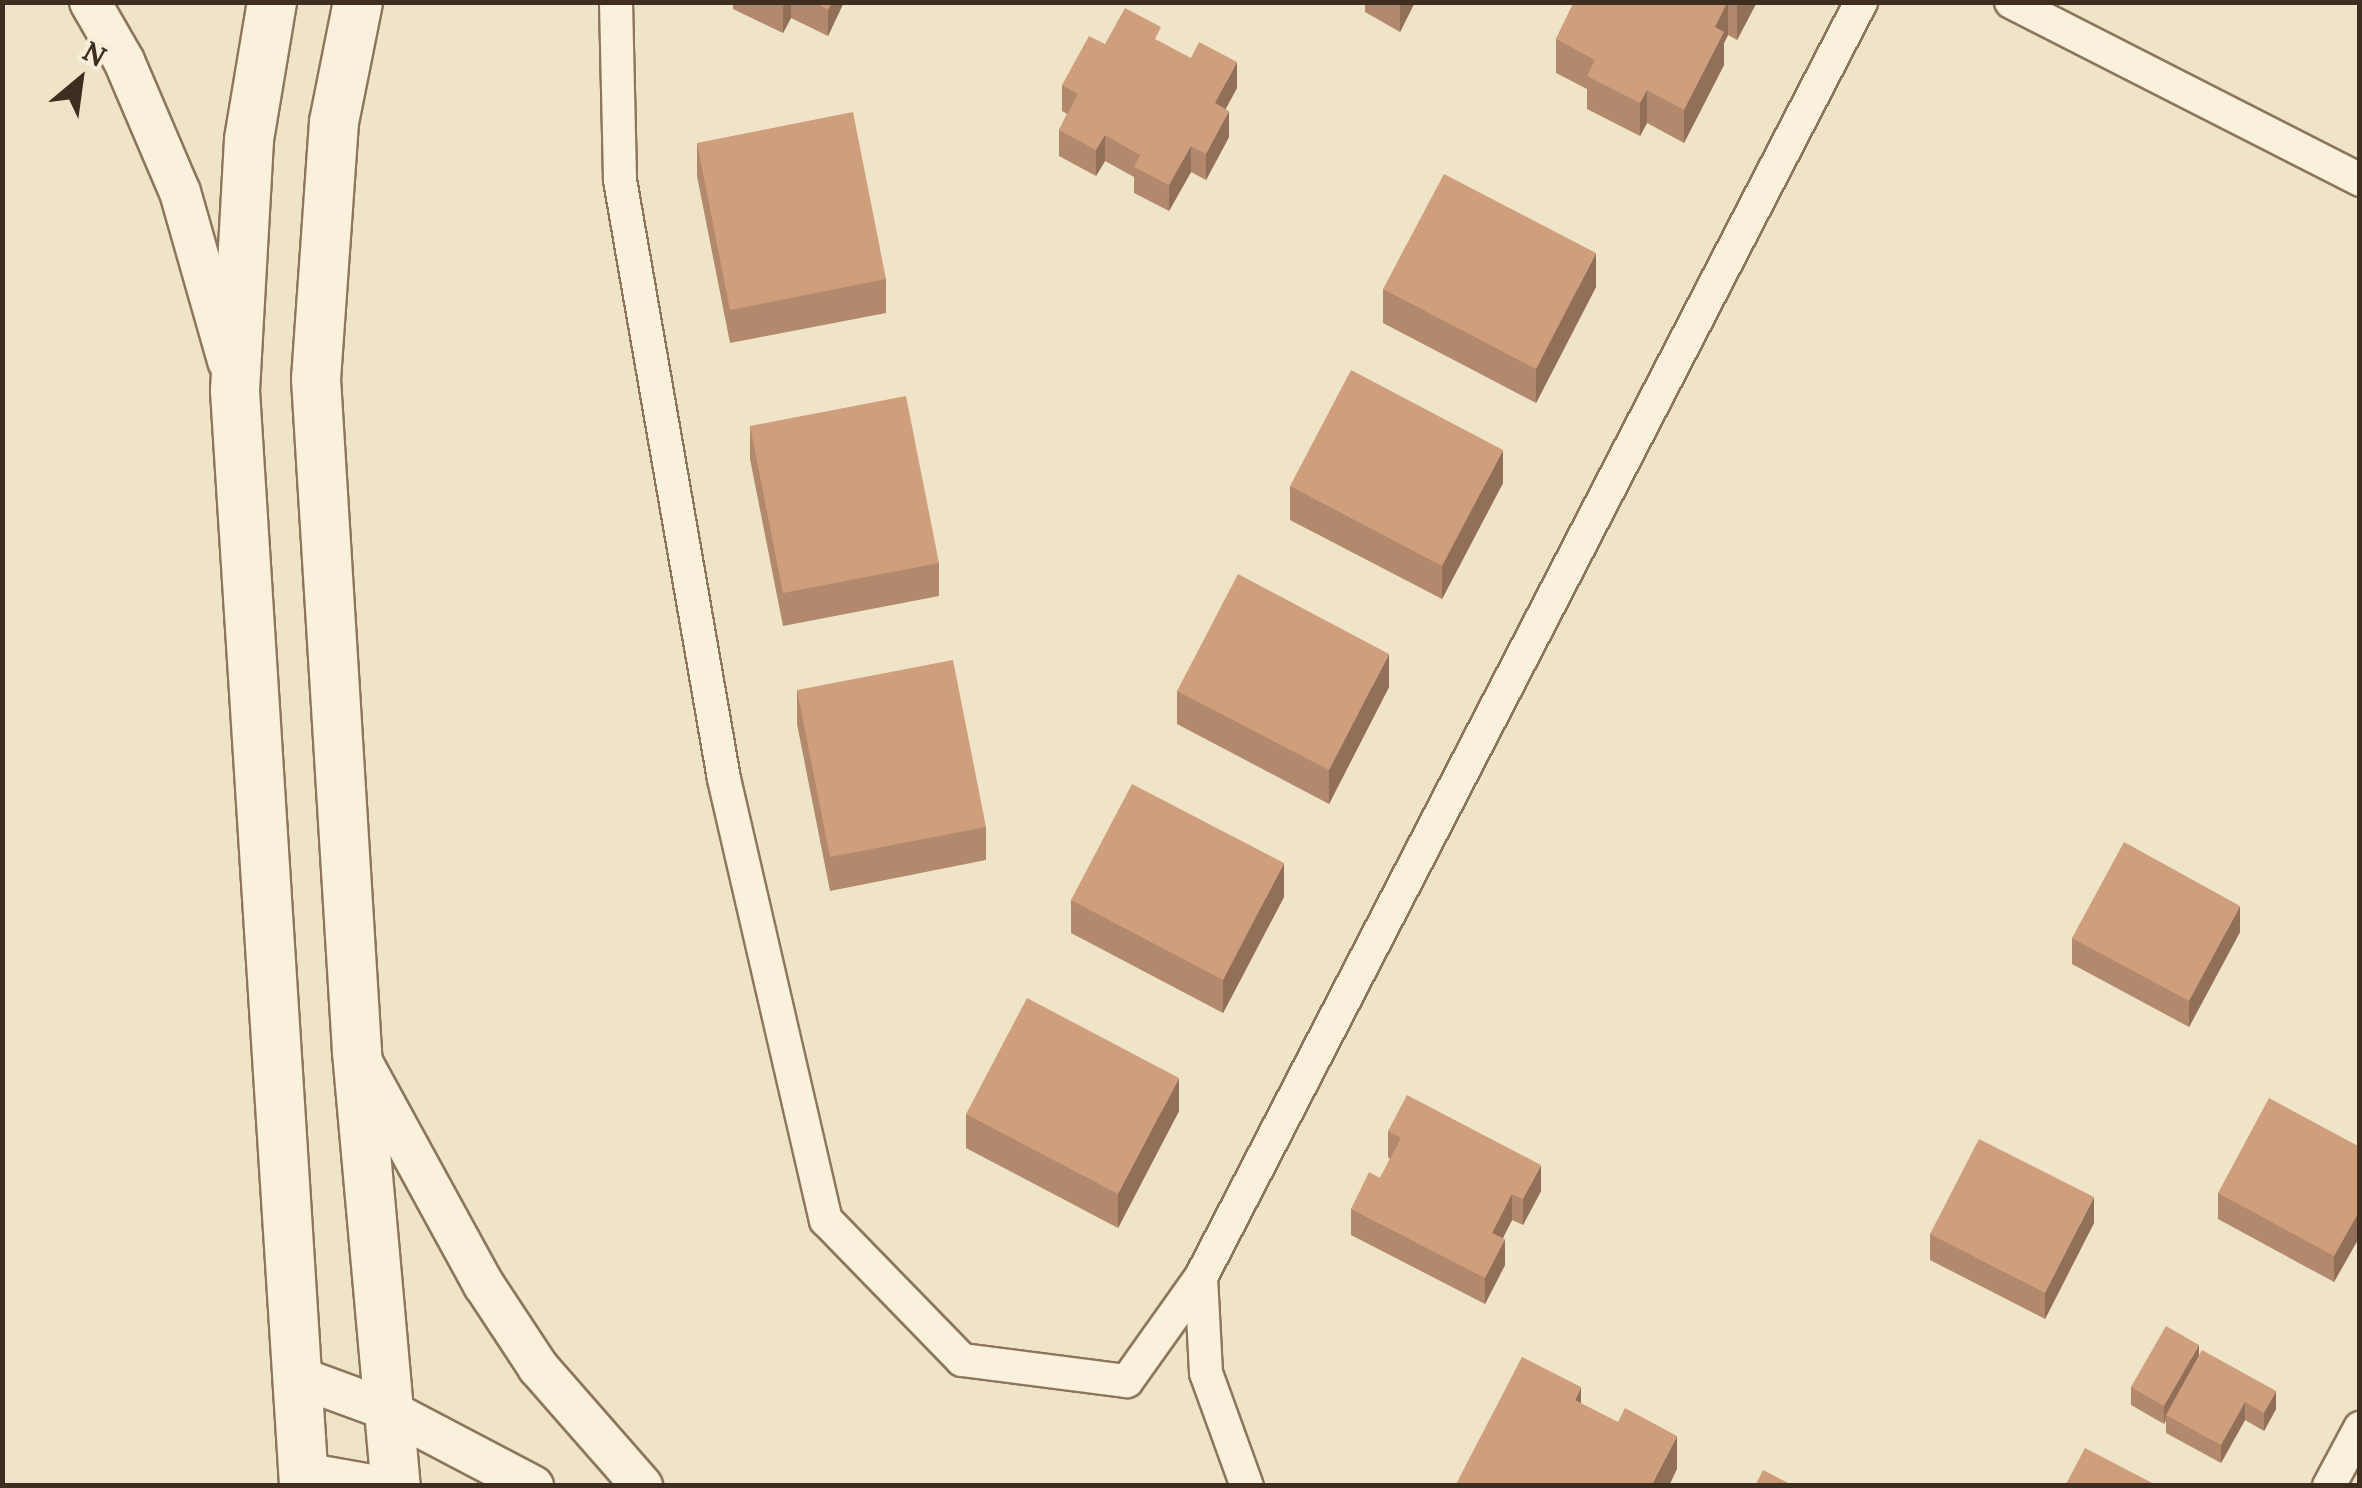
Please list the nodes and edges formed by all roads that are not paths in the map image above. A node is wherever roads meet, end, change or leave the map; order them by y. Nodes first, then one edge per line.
1 (90, 2) edge
2 (272, 2) edge
3 (358, 2) edge
4 (616, 2) edge
5 (1861, 2) edge
6 (2011, 2) edge
7 (2360, 180) edge
8 (235, 391) junction
9 (356, 1052) junction
10 (1200, 1277) junction
11 (298, 1377) junction
12 (388, 1410) junction
13 (2360, 1428) edge
14 (304, 1479) edge
15 (378, 1486) edge
16 (396, 1486) edge
17 (533, 1486) edge
18 (642, 1486) edge
19 (1247, 1486) edge
20 (2330, 1486) edge

1 - 8 street
2 - 8 main road
3 - 9 main road
4 - 10 street
5 - 10 street
6 - 7 street
8 - 11 main road
9 - 12 main road
9 - 18 street
10 - 19 street
11 - 12 street
11 - 14 main road
12 - 16 main road
12 - 17 street
13 - 20 street
14 - 15 street

